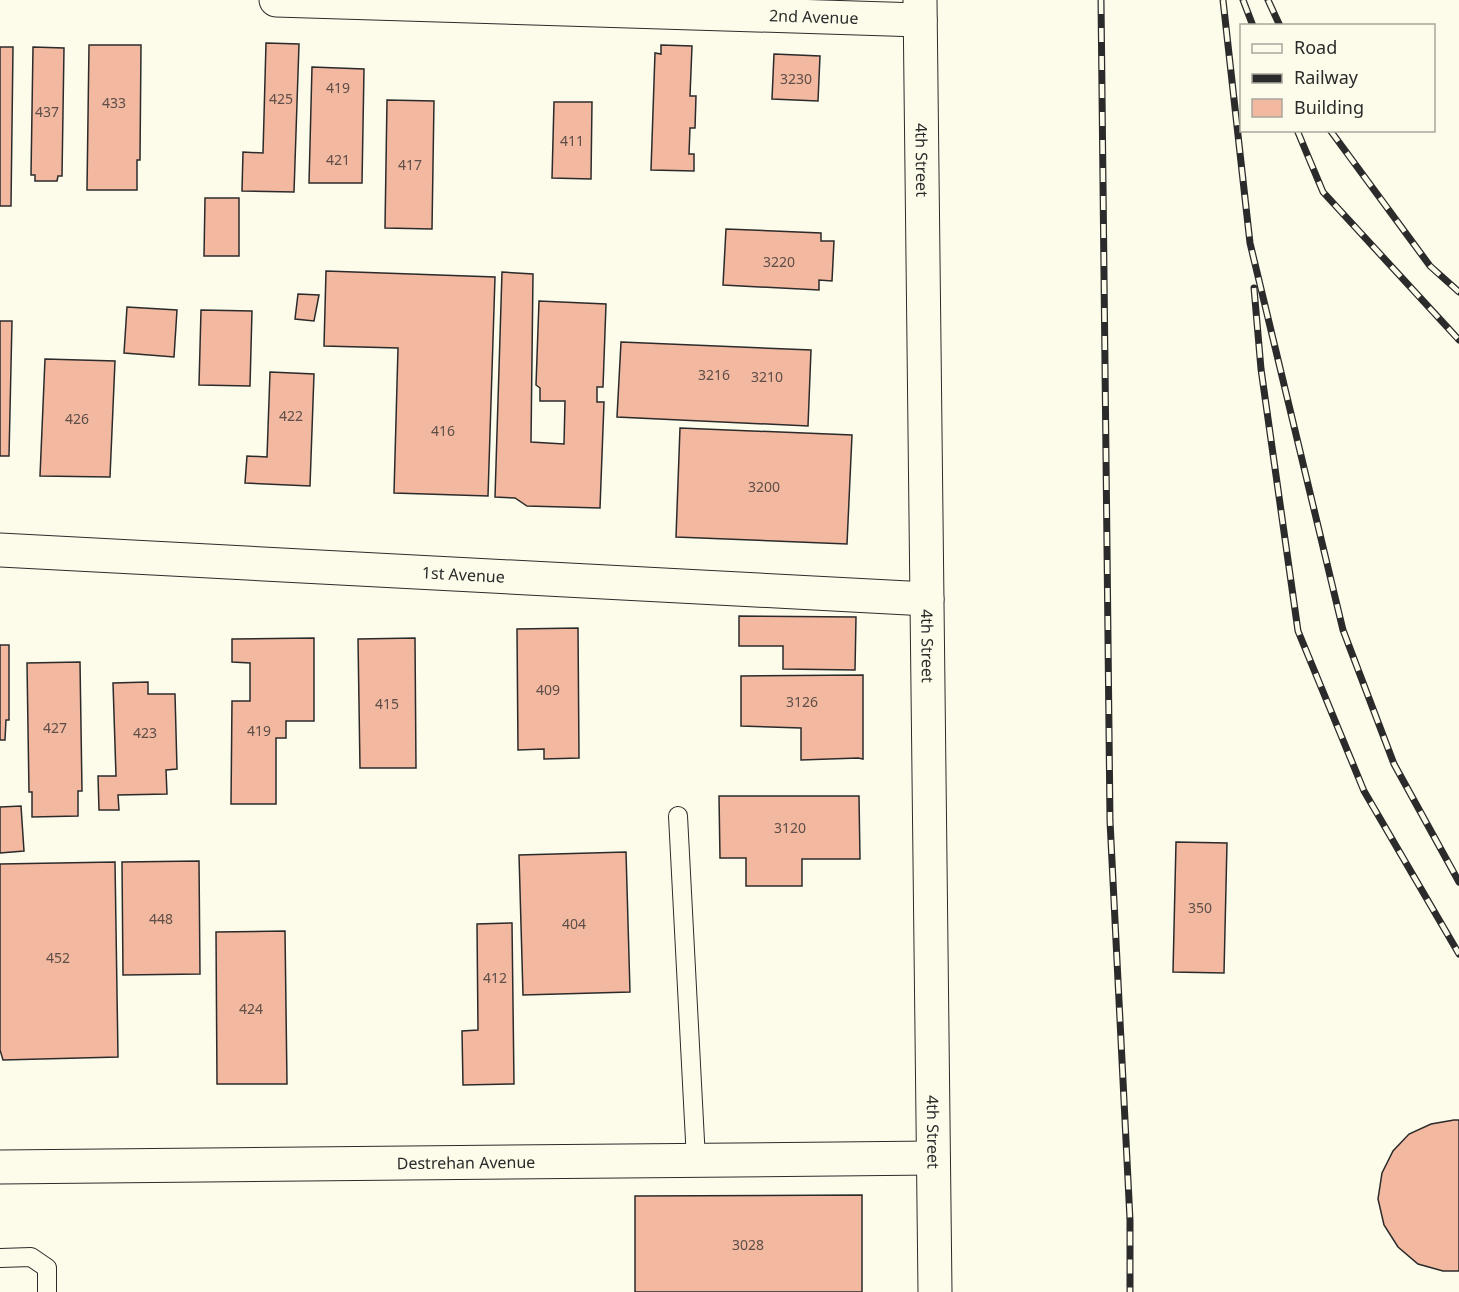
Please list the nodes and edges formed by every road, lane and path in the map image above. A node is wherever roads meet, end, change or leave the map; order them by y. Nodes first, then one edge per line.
1 (276, 0) edge
2 (636, 5) edge
3 (920, 10) edge
4 (0, 550) edge
5 (927, 598) junction
6 (678, 816) dead end
7 (933, 1158) junction
8 (696, 1160) junction
9 (0, 1167) edge
10 (0, 1258) edge
11 (47, 1292) edge
12 (935, 1292) edge

1 - 2 main road, 2nd Avenue
2 - 3 main road, 2nd Avenue
3 - 5 main road, 4th Street
4 - 5 main road, 1st Avenue
5 - 7 main road, 4th Street
6 - 8 lane
7 - 8 main road, Destrehan Avenue
7 - 12 main road, 4th Street
8 - 9 main road, Destrehan Avenue
10 - 11 lane

